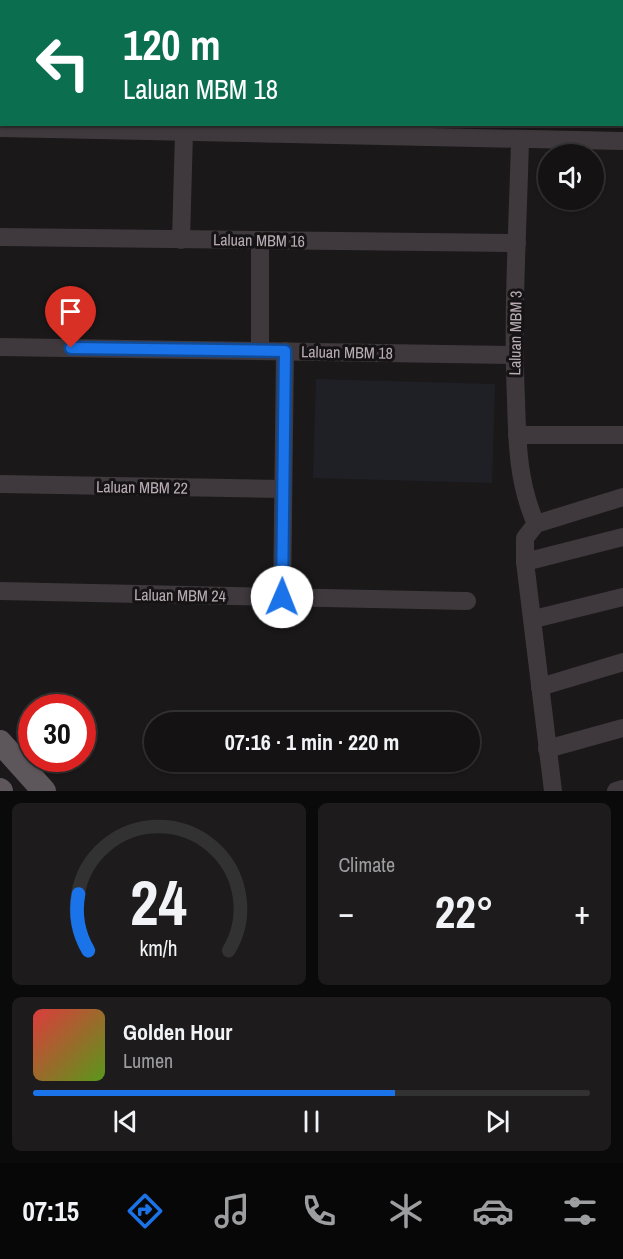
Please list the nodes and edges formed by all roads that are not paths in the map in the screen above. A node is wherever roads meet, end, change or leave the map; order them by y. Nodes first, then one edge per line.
1 (24, 126) edge
2 (0, 128) edge
3 (238, 129) edge
4 (392, 130) edge
5 (184, 132) junction
6 (520, 139) junction
7 (623, 141) edge
8 (0, 237) edge
9 (182, 240) junction
10 (260, 240) junction
11 (517, 243) junction
12 (0, 347) edge
13 (260, 351) junction
14 (285, 351) junction
15 (514, 355) junction
16 (517, 435) junction
17 (623, 435) edge
18 (0, 484) edge
19 (283, 489) junction
20 (623, 497) edge
21 (536, 524) junction
22 (623, 537) edge
23 (525, 562) junction
24 (0, 591) edge
25 (282, 597) junction
26 (623, 597) edge
27 (467, 601) dead end
28 (534, 619) junction
29 (623, 662) edge
30 (540, 687) junction
31 (623, 728) edge
32 (0, 742) edge
33 (547, 749) junction
34 (623, 789) edge
35 (44, 791) edge
36 (553, 791) edge
37 (616, 791) edge

1 - 2 street
1 - 5 street
3 - 4 street
3 - 5 street
4 - 6 street
5 - 9 street
6 - 7 street
6 - 11 street, Laluan MBM 3
8 - 9 street, Laluan MBM 16
9 - 10 street, Laluan MBM 16
10 - 11 street, Laluan MBM 16
10 - 13 street
11 - 15 street, Laluan MBM 3
12 - 13 street, Laluan MBM 18
13 - 14 street, Laluan MBM 18
14 - 15 street, Laluan MBM 18
14 - 19 street
15 - 16 street, Laluan MBM 3
16 - 17 street
16 - 21 street, Laluan MBM 3
18 - 19 street, Laluan MBM 22
19 - 25 street
20 - 21 street
21 - 23 street
22 - 23 street
23 - 28 street
24 - 25 street, Laluan MBM 24
25 - 27 street, Laluan MBM 24
26 - 28 street
28 - 30 street
29 - 30 street
30 - 33 street
31 - 33 street
32 - 35 main road
33 - 36 street
34 - 37 street

